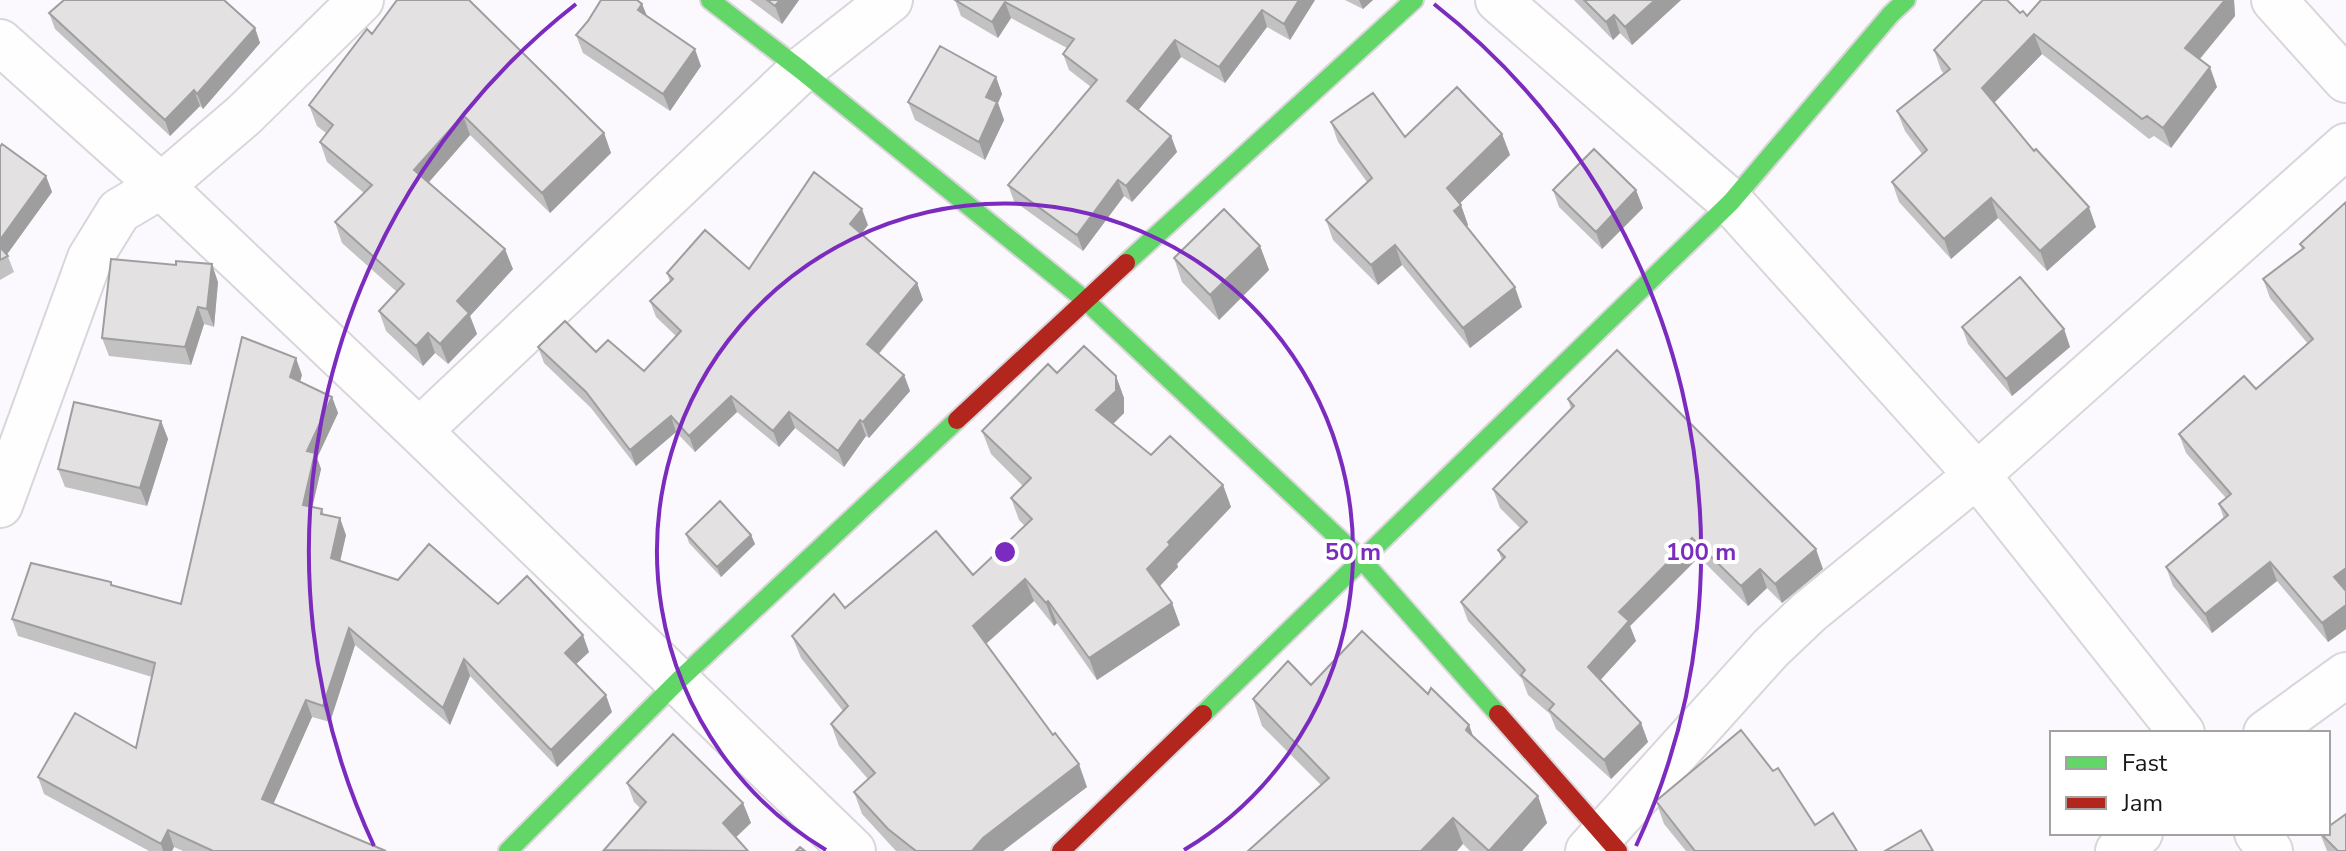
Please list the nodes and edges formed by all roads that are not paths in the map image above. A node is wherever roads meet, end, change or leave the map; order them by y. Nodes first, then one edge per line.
1 (361, 0) edge
2 (710, 0) edge
3 (890, 0) edge
4 (1414, 0) edge
5 (1498, 0) edge
6 (1906, 0) edge
7 (2274, 0) edge
8 (0, 42) edge
9 (801, 70) junction
10 (2346, 80) edge
11 (2346, 146) edge
12 (161, 186) junction
13 (1731, 202) junction
14 (1085, 300) junction
15 (419, 431) junction
16 (1977, 475) junction
17 (0, 505) edge
18 (1362, 560) junction
19 (2346, 675) edge
20 (678, 681) junction
21 (2180, 731) edge
22 (2269, 731) edge
23 (2138, 835) edge
24 (1603, 846) edge
25 (508, 851) edge
26 (853, 851) edge
27 (1061, 851) edge
28 (2118, 851) edge

1 - 12 street
2 - 9 street
3 - 9 street
4 - 14 street
5 - 13 street
6 - 13 street
7 - 10 street
8 - 12 street
9 - 14 street
9 - 15 street
11 - 16 street
12 - 15 street
12 - 17 street
13 - 16 street
13 - 18 street
14 - 18 street
14 - 20 street
15 - 20 street
16 - 21 street
16 - 24 street
18 - 24 street
18 - 27 street
19 - 22 street
20 - 25 street
20 - 26 street
23 - 28 street

